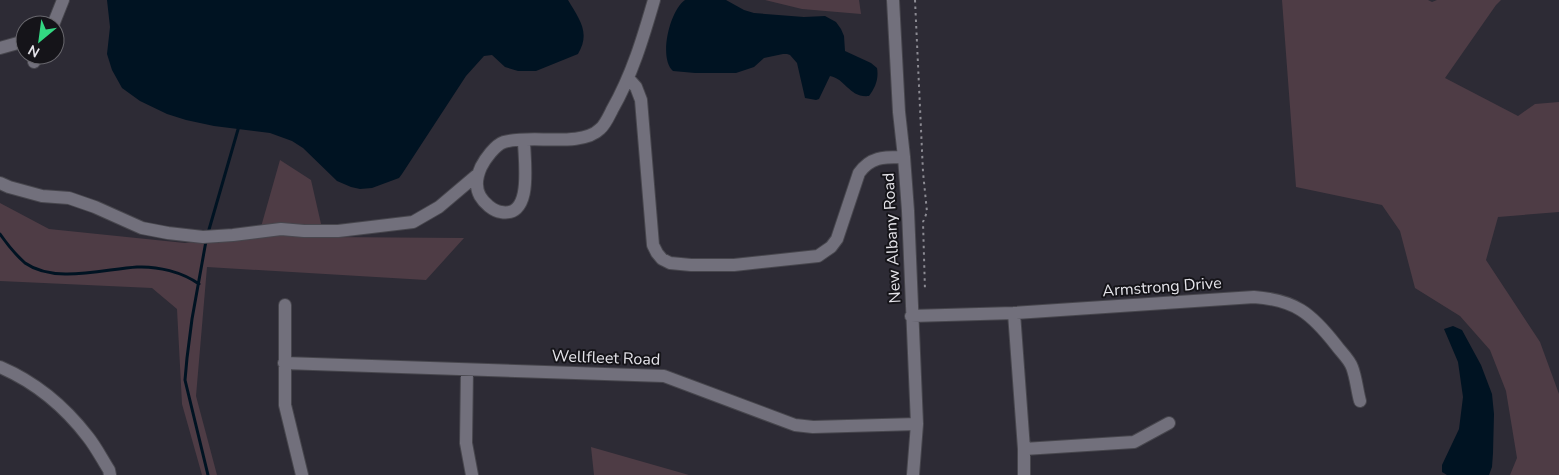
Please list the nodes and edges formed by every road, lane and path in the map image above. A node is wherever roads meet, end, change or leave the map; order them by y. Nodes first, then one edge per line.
1 (64, 0) edge
2 (654, 0) edge
3 (892, 0) edge
4 (915, 0) edge
5 (57, 15) edge
6 (15, 44) edge
7 (0, 48) edge
8 (628, 78) junction
9 (524, 140) junction
10 (904, 157) junction
11 (478, 174) junction
12 (0, 183) edge
13 (925, 291) dead end
14 (285, 305) dead end
15 (1014, 313) junction
16 (911, 316) junction
17 (284, 363) junction
18 (0, 368) edge
19 (468, 370) junction
20 (1360, 400) dead end
21 (1170, 423) dead end
22 (917, 424) junction
23 (1024, 449) junction
24 (110, 475) edge
25 (302, 475) edge
26 (472, 475) edge
27 (913, 475) edge
28 (1024, 475) edge

1 - 5 street
2 - 8 street
3 - 10 street, New Albany Road
4 - 13 path
6 - 7 street
8 - 9 street
8 - 10 street
9 - 11 street
9 - 11 street
10 - 16 street, New Albany Road
11 - 12 street
14 - 17 street
15 - 16 street, Armstrong Drive
15 - 20 street, Armstrong Drive
15 - 23 street
16 - 22 street, New Albany Road
17 - 19 street, Wellfleet Road
17 - 25 street
18 - 24 street
19 - 22 street, Wellfleet Road
19 - 26 street
21 - 23 street
22 - 27 street, New Albany Road
23 - 28 street

